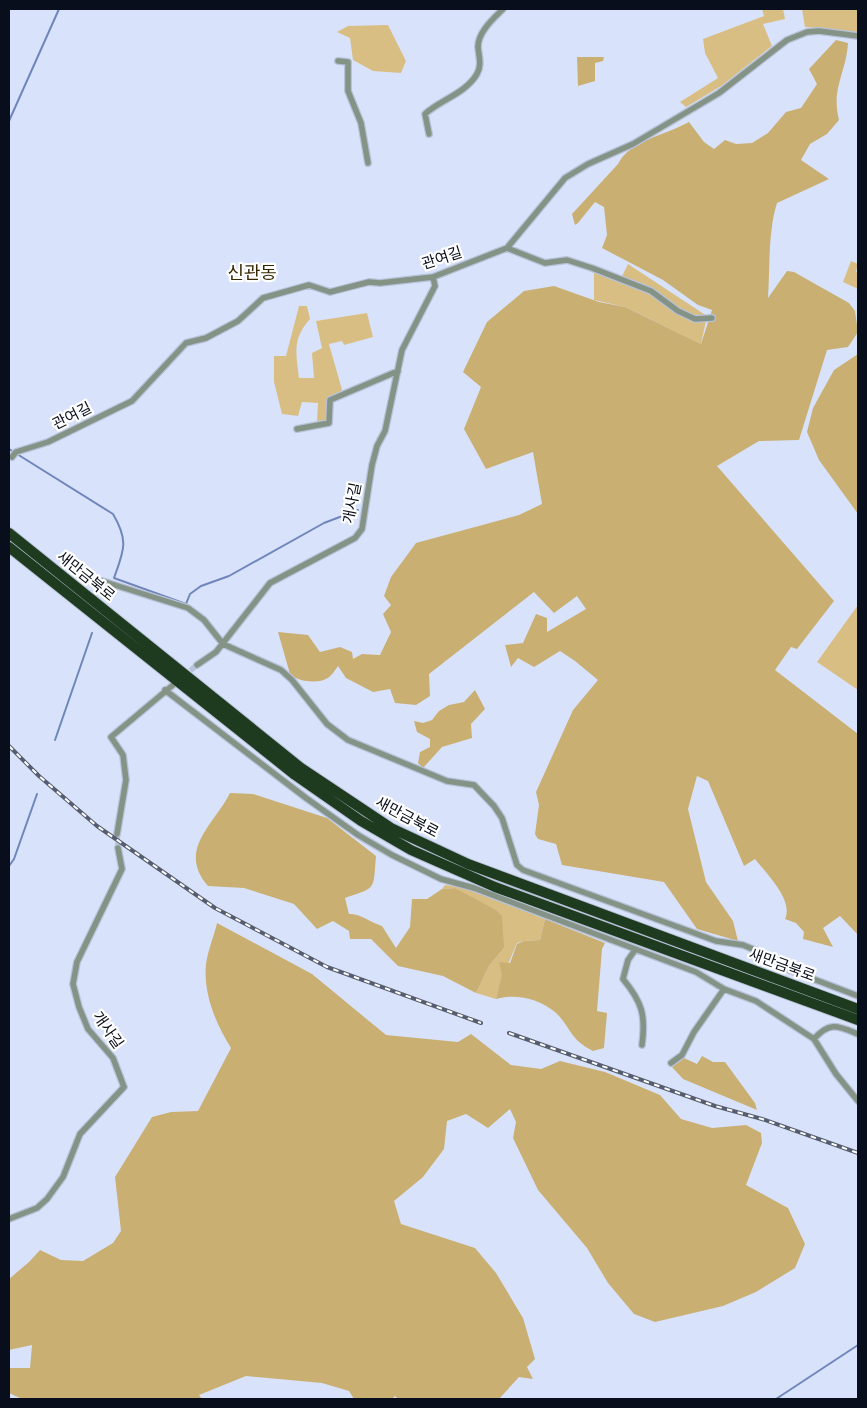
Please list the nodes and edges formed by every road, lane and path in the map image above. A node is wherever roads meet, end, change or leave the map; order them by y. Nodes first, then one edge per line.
1 (503, 9) edge
2 (858, 36) edge
3 (338, 61) dead end
4 (429, 134) dead end
5 (368, 163) dead end
6 (507, 248) junction
7 (433, 277) junction
8 (712, 318) dead end
9 (398, 371) junction
10 (297, 429) dead end
11 (14, 455) dead end
12 (9, 533) edge
13 (9, 546) edge
14 (102, 581) dead end
15 (223, 644) junction
16 (197, 665) tunnel mouth
17 (173, 685) dead end
18 (165, 690) junction
19 (117, 834) tunnel mouth
20 (118, 848) tunnel mouth
21 (635, 950) junction
22 (724, 989) junction
23 (858, 996) edge
24 (858, 1009) edge
25 (858, 1020) edge
26 (858, 1034) edge
27 (814, 1040) junction
28 (642, 1045) dead end
29 (671, 1063) dead end
30 (858, 1100) edge
31 (9, 1219) edge

1 - 4 street
2 - 6 street, 관여길
3 - 5 street
6 - 7 street, 관여길
6 - 8 street
7 - 9 street, 개사길
7 - 11 street, 관여길
9 - 10 street
9 - 15 street, 개사길
12 - 24 highway, 새만금북로
13 - 25 highway, 새만금북로
14 - 15 street
15 - 16 street, 개사길
15 - 23 street
17 - 18 street
18 - 19 street
18 - 21 street
20 - 31 street, 개사길
21 - 22 street
21 - 28 street
22 - 27 street
22 - 29 street
26 - 27 street
27 - 30 street

